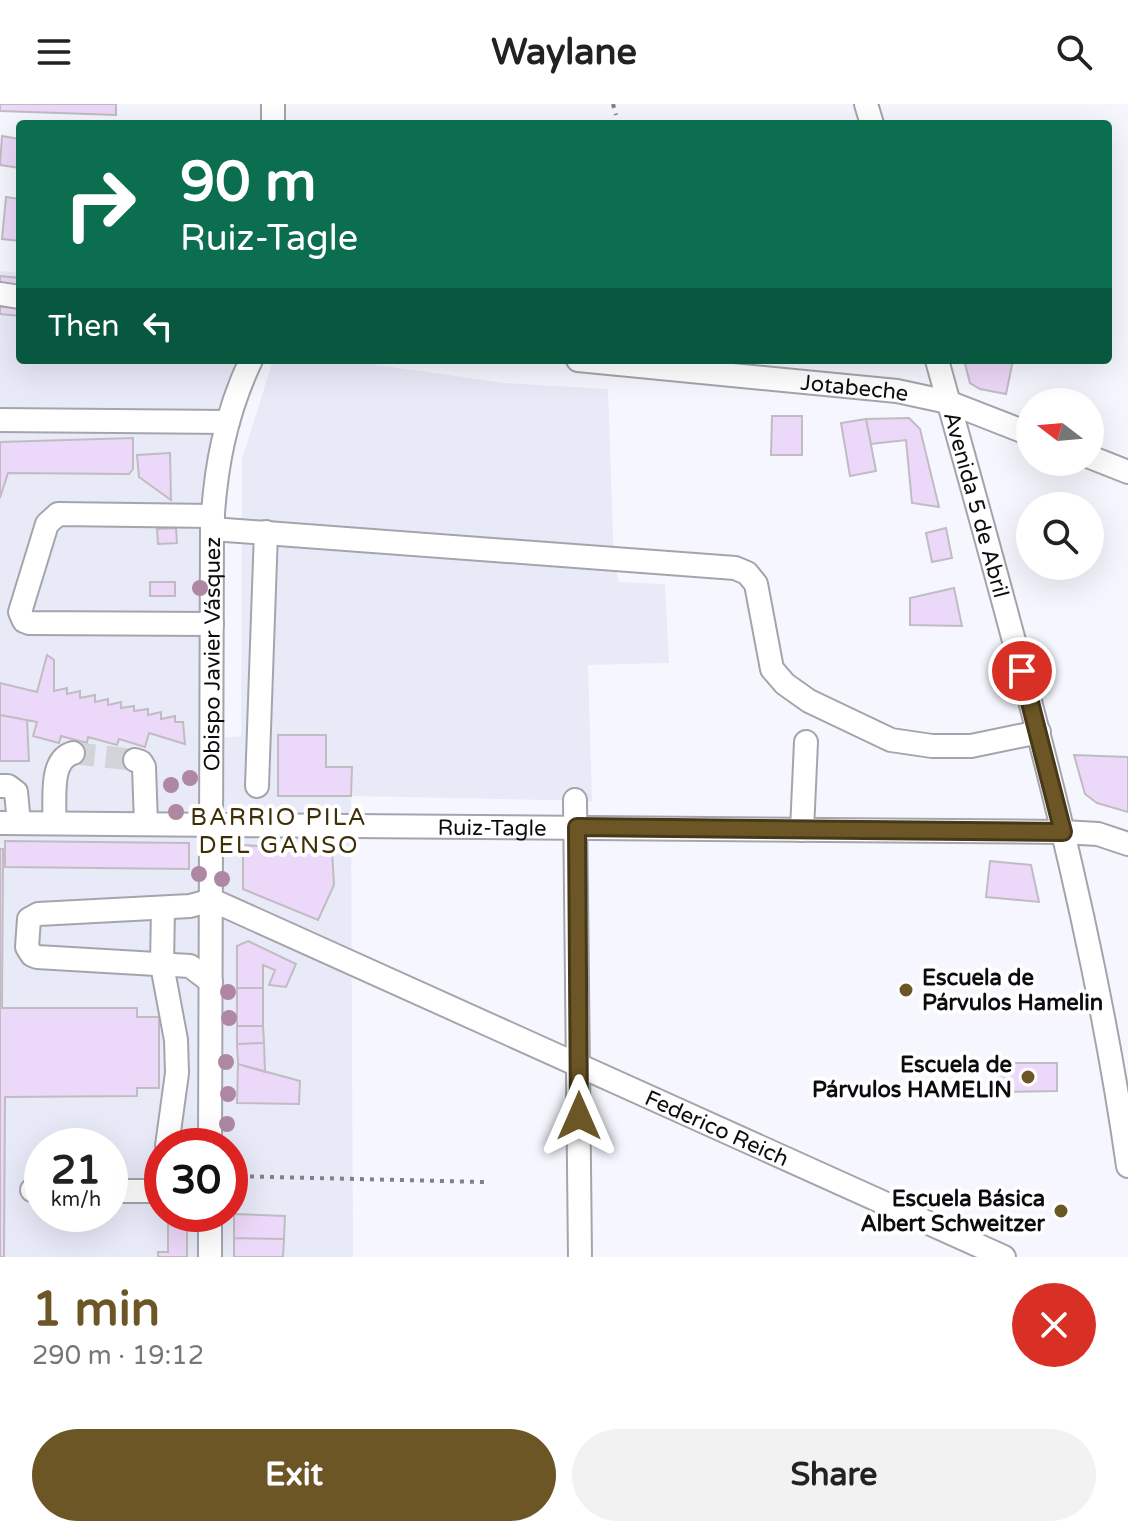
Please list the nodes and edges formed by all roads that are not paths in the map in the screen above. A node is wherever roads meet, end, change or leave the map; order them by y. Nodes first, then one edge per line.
1 (250, 364) edge
2 (620, 364) edge
3 (938, 364) edge
4 (948, 402) junction
5 (0, 420) edge
6 (228, 422) junction
7 (1016, 429) edge
8 (1104, 463) edge
9 (1128, 472) edge
10 (213, 523) junction
11 (266, 532) junction
12 (212, 624) junction
13 (1039, 732) junction
14 (806, 742) dead end
15 (73, 753) dead end
16 (135, 760) dead end
17 (0, 786) edge
18 (257, 786) dead end
19 (575, 800) dead end
20 (10, 823) edge
21 (54, 823) junction
22 (146, 824) junction
23 (212, 824) junction
24 (577, 827) junction
25 (802, 830) junction
26 (1063, 832) junction
27 (1128, 844) edge
28 (212, 900) junction
29 (163, 908) junction
30 (162, 965) junction
31 (211, 982) junction
32 (579, 1066) junction
33 (169, 1128) edge
34 (210, 1128) edge
35 (1126, 1133) edge
36 (1128, 1166) edge
37 (210, 1232) edge
38 (210, 1257) edge
39 (580, 1257) edge
40 (1004, 1257) edge

1 - 6 street, Obispo Javier Vásquez
2 - 4 street, Jotabeche
3 - 4 street, Avenida 5 de Abril
4 - 7 street, Jotabeche
4 - 13 street, Avenida 5 de Abril
5 - 6 street
6 - 10 street, Obispo Javier Vásquez
8 - 9 street
10 - 11 street
10 - 12 street, Obispo Javier Vásquez
10 - 12 street
11 - 13 street
11 - 18 street
12 - 23 street, Obispo Javier Vásquez
13 - 26 street, Avenida 5 de Abril
14 - 25 street
15 - 21 street
16 - 22 street
17 - 20 street
19 - 24 street
20 - 21 street, Ruiz-Tagle
21 - 22 street, Ruiz-Tagle
22 - 23 street, Ruiz-Tagle
23 - 24 street, Ruiz-Tagle
23 - 28 street, Obispo Javier Vásquez
24 - 25 street, Ruiz-Tagle
24 - 32 street
25 - 26 street, Ruiz-Tagle
26 - 27 street, Ruiz-Tagle
26 - 35 street, Avenida 5 de Abril
28 - 29 street
28 - 31 street, Obispo Javier Vásquez
28 - 32 street, Federico Reich
29 - 30 street
29 - 30 street
30 - 31 street
30 - 33 street
31 - 34 street, Obispo Javier Vásquez
32 - 39 street
32 - 40 street, Federico Reich
35 - 36 street, Avenida 5 de Abril
37 - 38 street

